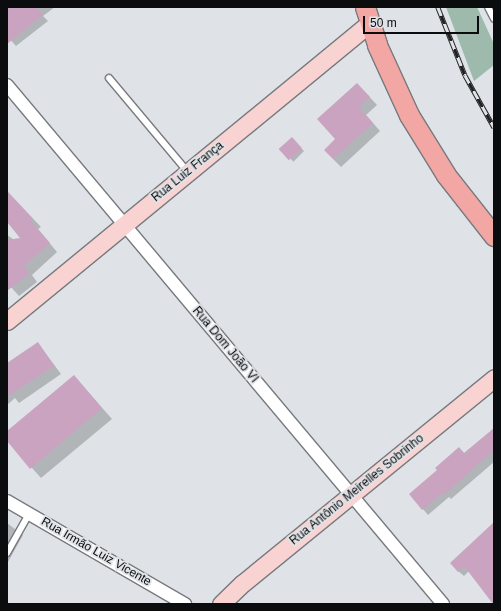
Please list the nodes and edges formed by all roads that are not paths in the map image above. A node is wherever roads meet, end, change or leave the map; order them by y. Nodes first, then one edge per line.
1 (488, 7) edge
2 (367, 15) edge
3 (494, 19) edge
4 (109, 78) dead end
5 (7, 86) edge
6 (188, 172) junction
7 (124, 225) junction
8 (494, 236) edge
9 (7, 321) edge
10 (494, 378) edge
11 (351, 494) junction
12 (7, 501) edge
13 (30, 514) junction
14 (7, 553) edge
15 (185, 604) edge
16 (221, 604) edge
17 (443, 604) edge

1 - 3 lane
2 - 6 main road, Rua Luiz França
2 - 8 main road
4 - 6 lane
5 - 7 street, Rua Dom João VI
6 - 7 main road, Rua Luiz França
7 - 9 main road, Rua Luiz França
7 - 11 street, Rua Dom João VI
10 - 11 main road, Rua Antônio Meirelles Sobrinho
11 - 16 main road, Rua Antônio Meirelles Sobrinho
11 - 17 street, Rua Dom João VI
12 - 13 street, Rua Irmão Luiz Vicente
13 - 14 lane
13 - 15 street, Rua Irmão Luiz Vicente

